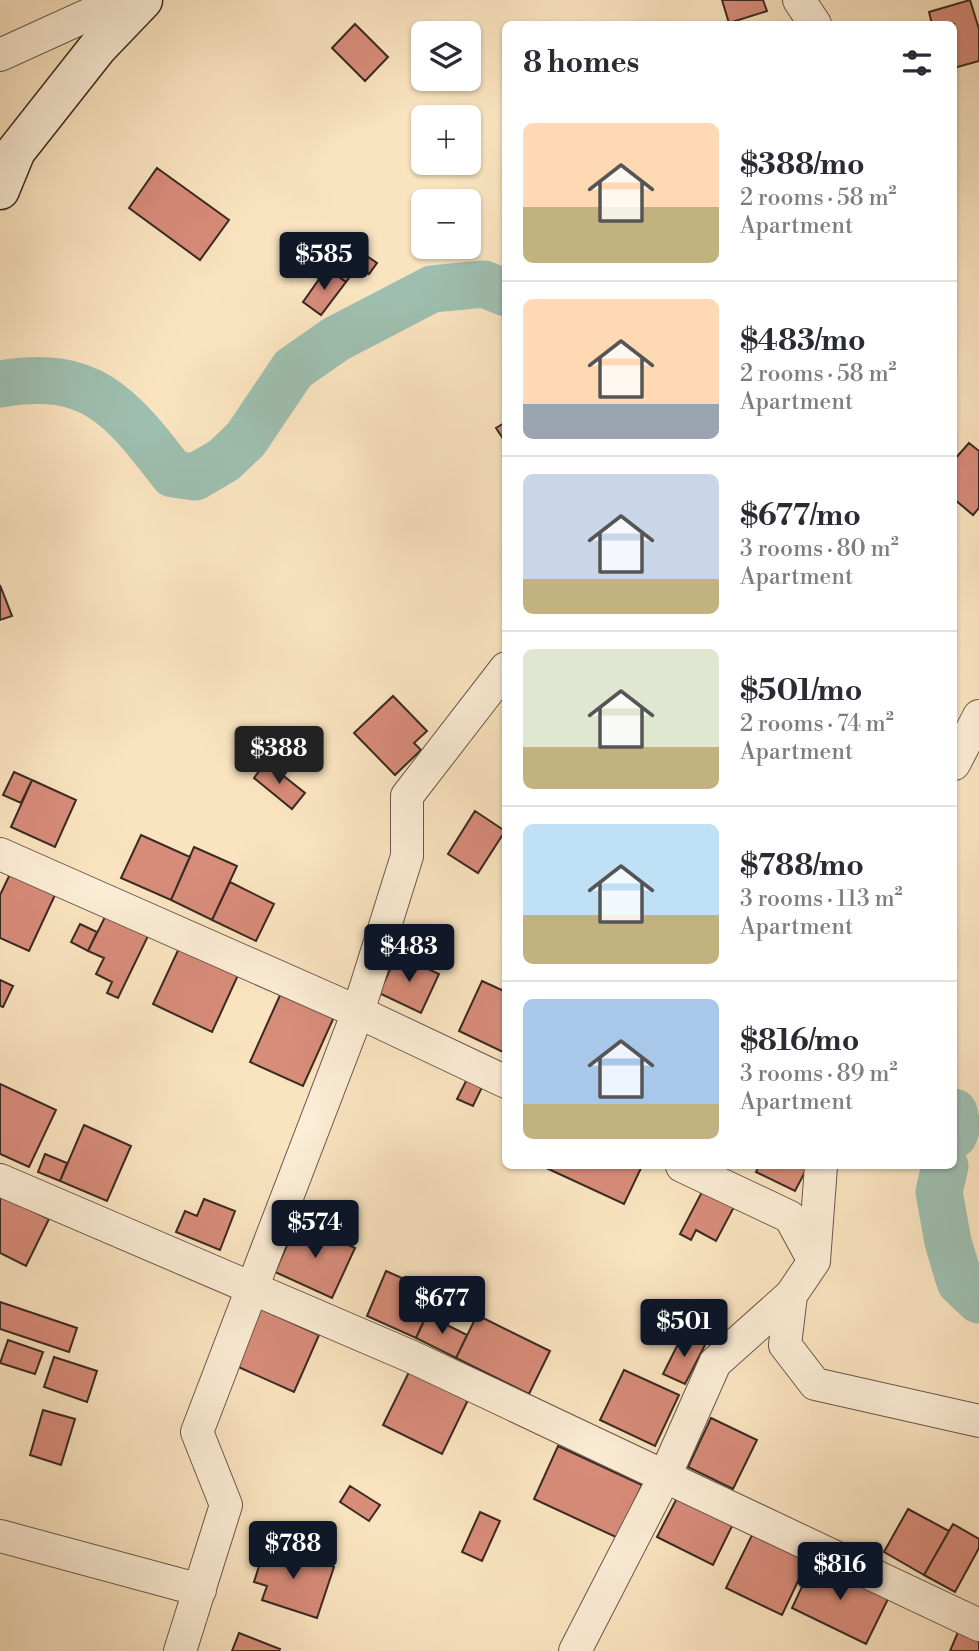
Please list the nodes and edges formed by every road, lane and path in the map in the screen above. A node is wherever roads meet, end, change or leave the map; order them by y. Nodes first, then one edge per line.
1 (121, 0) edge
2 (143, 0) edge
3 (799, 0) edge
4 (813, 21) edge
5 (0, 55) edge
6 (0, 190) edge
7 (502, 673) edge
8 (979, 716) edge
9 (957, 758) edge
10 (0, 854) edge
11 (358, 1012) junction
12 (502, 1080) edge
13 (688, 1169) edge
14 (821, 1169) edge
15 (0, 1180) edge
16 (814, 1261) junction
17 (252, 1289) junction
18 (791, 1295) junction
19 (979, 1420) edge
20 (665, 1476) junction
21 (0, 1536) edge
22 (200, 1590) junction
23 (979, 1625) edge
24 (180, 1651) edge
25 (575, 1651) edge

1 - 5 street
2 - 6 main road
3 - 4 street
7 - 11 street
8 - 9 street
10 - 11 street
11 - 12 street
11 - 17 street
13 - 16 street
14 - 16 street
15 - 17 street
16 - 18 street
17 - 20 street
17 - 22 street
18 - 19 street
18 - 20 street
20 - 23 street
20 - 25 street
21 - 22 street
22 - 24 street

